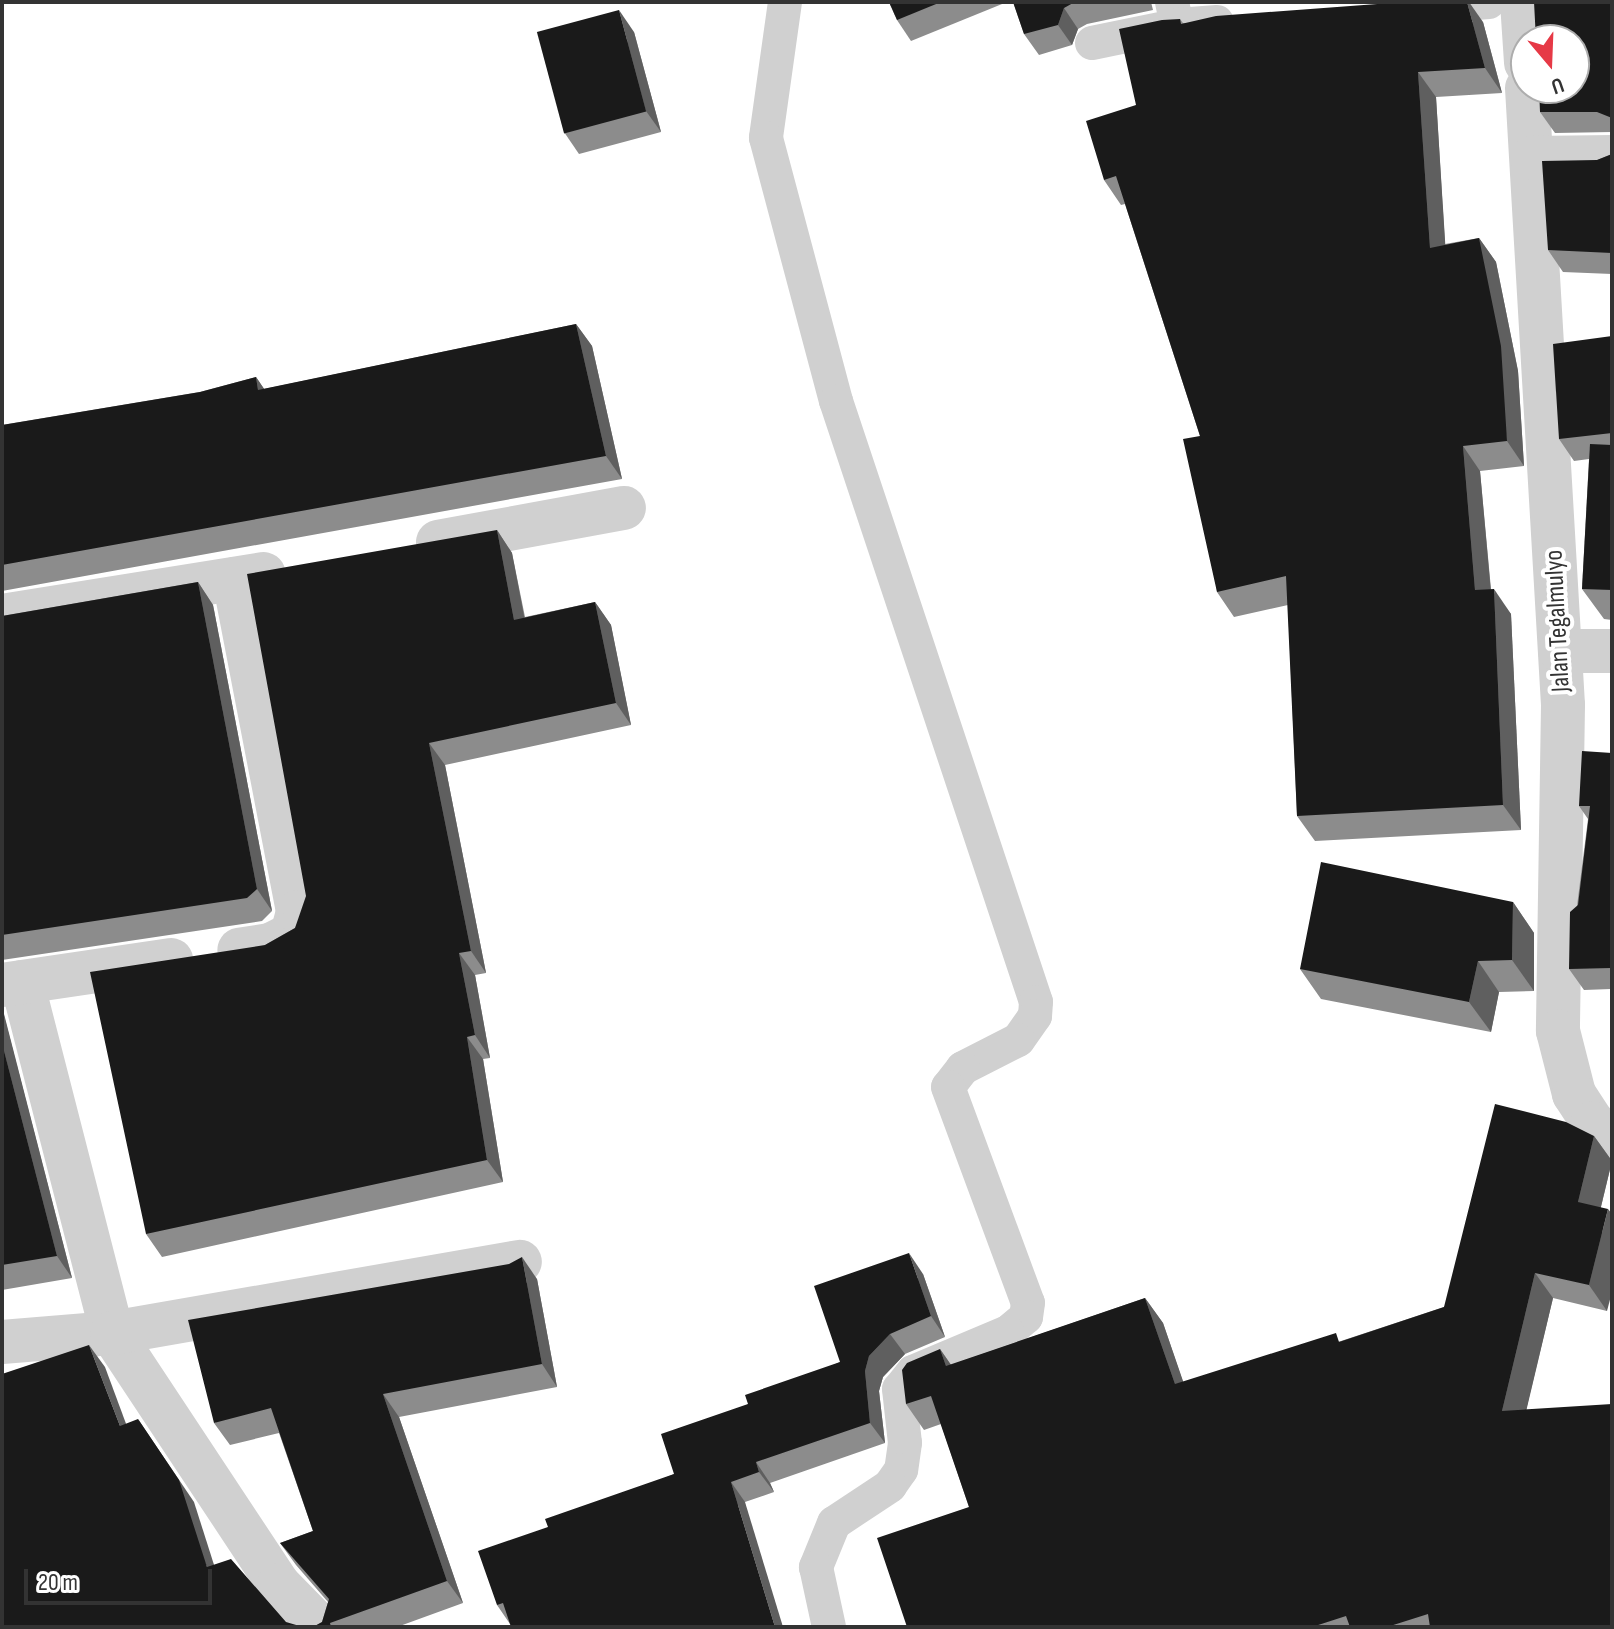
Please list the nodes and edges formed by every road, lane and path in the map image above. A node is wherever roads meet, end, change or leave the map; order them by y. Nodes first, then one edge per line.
1 (785, 2) edge
2 (1489, 2) edge
3 (1522, 2) edge
4 (1395, 9) edge
5 (1174, 14) edge
6 (1255, 19) edge
7 (1523, 24) edge
8 (1092, 43) dead end
9 (1528, 104) edge
10 (1612, 157) edge
11 (1532, 158) junction
12 (624, 508) dead end
13 (390, 551) edge
14 (297, 568) edge
15 (234, 579) junction
16 (2, 616) edge
17 (1560, 651) junction
18 (1612, 651) edge
19 (12, 984) edge
20 (1612, 1137) edge
21 (520, 1262) edge
22 (112, 1333) junction
23 (2, 1342) edge
24 (320, 1627) edge
25 (829, 1627) edge

1 - 25 lane
2 - 4 lane
3 - 7 street
5 - 6 lane
5 - 8 lane
9 - 11 street, Jalan Tegalmulyo
10 - 11 street
11 - 17 street, Jalan Tegalmulyo
12 - 13 street
14 - 15 street
15 - 16 street
15 - 19 street
17 - 18 street
17 - 20 street, Jalan Tegalmulyo
19 - 22 street
21 - 22 street
22 - 23 street
22 - 24 street

